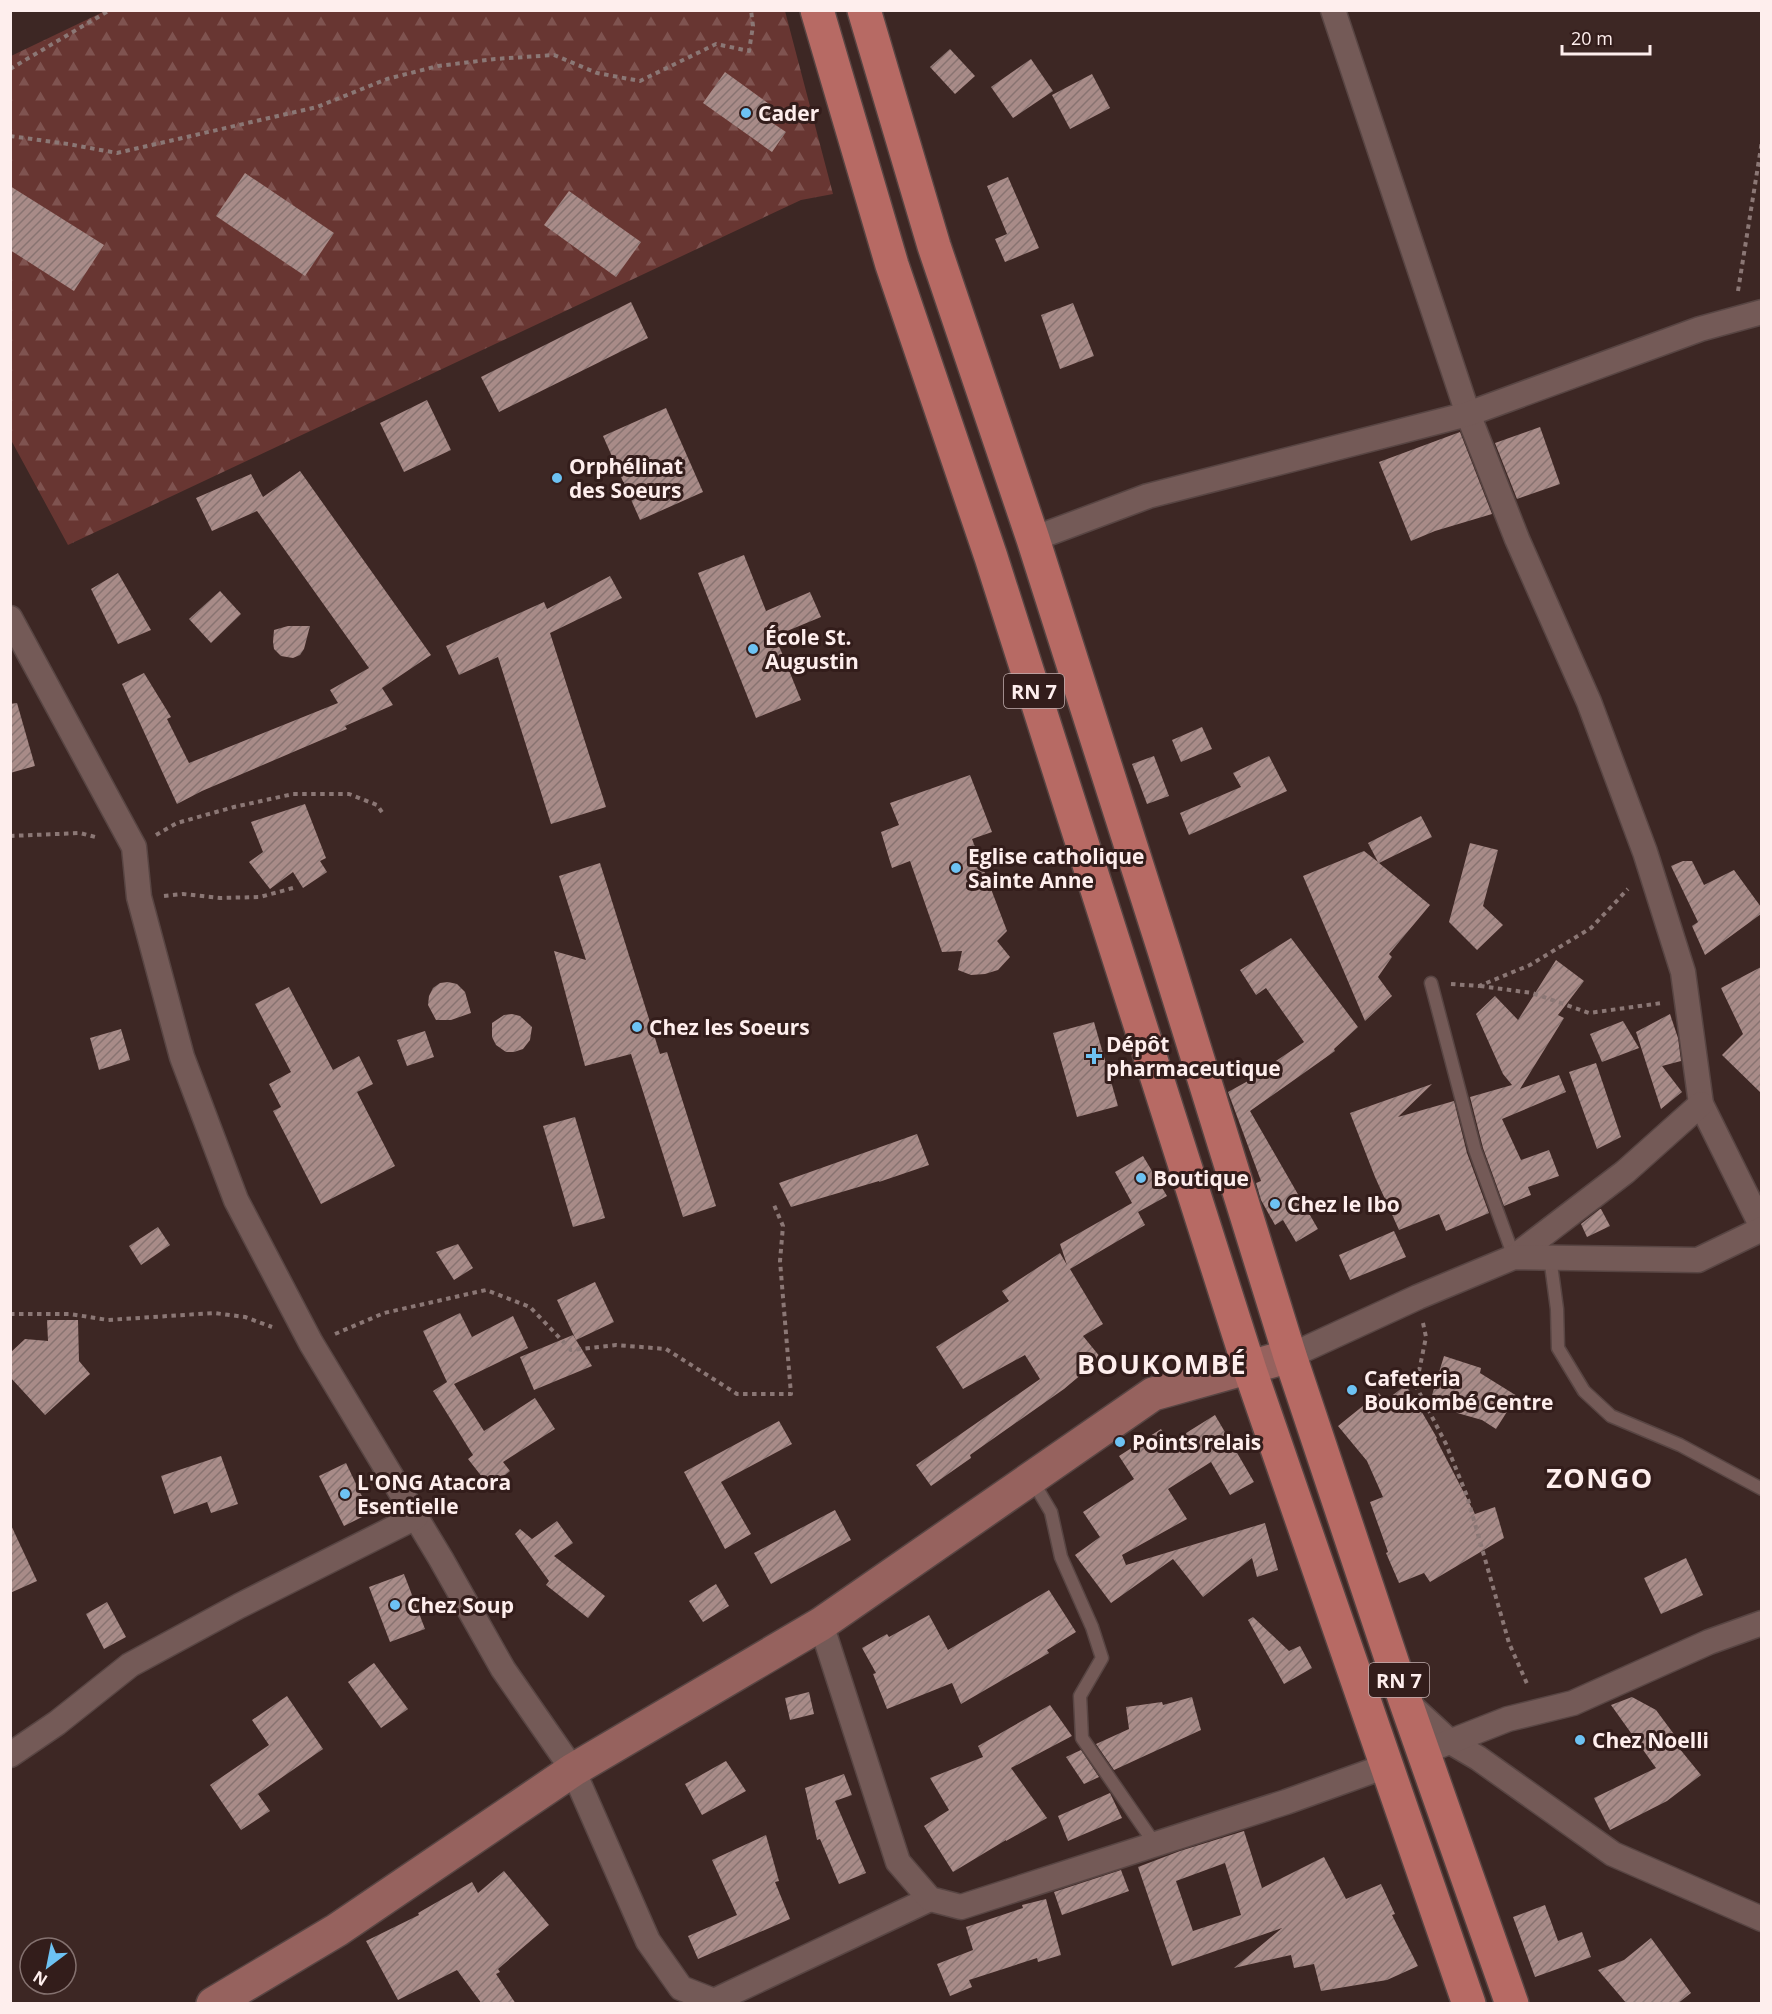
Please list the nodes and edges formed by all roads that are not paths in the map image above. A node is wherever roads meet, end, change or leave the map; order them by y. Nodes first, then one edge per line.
1 (816, 10) edge
2 (864, 10) edge
3 (1333, 10) edge
4 (1761, 312) edge
5 (1468, 414) junction
6 (1033, 539) junction
7 (10, 618) edge
8 (1431, 982) road end
9 (1701, 1104) junction
10 (1761, 1228) edge
11 (1514, 1257) junction
12 (1550, 1257) junction
13 (1290, 1356) junction
14 (1249, 1367) junction
15 (1030, 1478) junction
16 (1761, 1489) edge
17 (416, 1517) junction
18 (1761, 1623) edge
19 (821, 1624) junction
20 (1436, 1747) junction
21 (10, 1755) edge
22 (1386, 1766) junction
23 (573, 1770) junction
24 (1155, 1844) junction
25 (930, 1899) junction
26 (1761, 1919) edge
27 (213, 2004) edge
28 (1469, 2004) edge
29 (1512, 2004) edge

1 - 14 main road, RN 7
2 - 6 main road, RN 7
3 - 5 street
4 - 5 street
5 - 6 street
5 - 9 street
6 - 13 main road, RN 7
7 - 17 street
8 - 11 lane
9 - 10 street
9 - 11 street
10 - 12 street
11 - 12 street
11 - 13 street
12 - 16 lane
13 - 14 main road
13 - 20 main road, RN 7
14 - 15 main road
14 - 22 main road, RN 7
15 - 19 main road
15 - 24 lane
17 - 21 street
17 - 23 street
18 - 20 street
19 - 23 main road
19 - 25 street
20 - 26 street
20 - 29 main road, RN 7
22 - 24 street
22 - 28 main road, RN 7
23 - 25 street
23 - 27 main road
24 - 25 street

